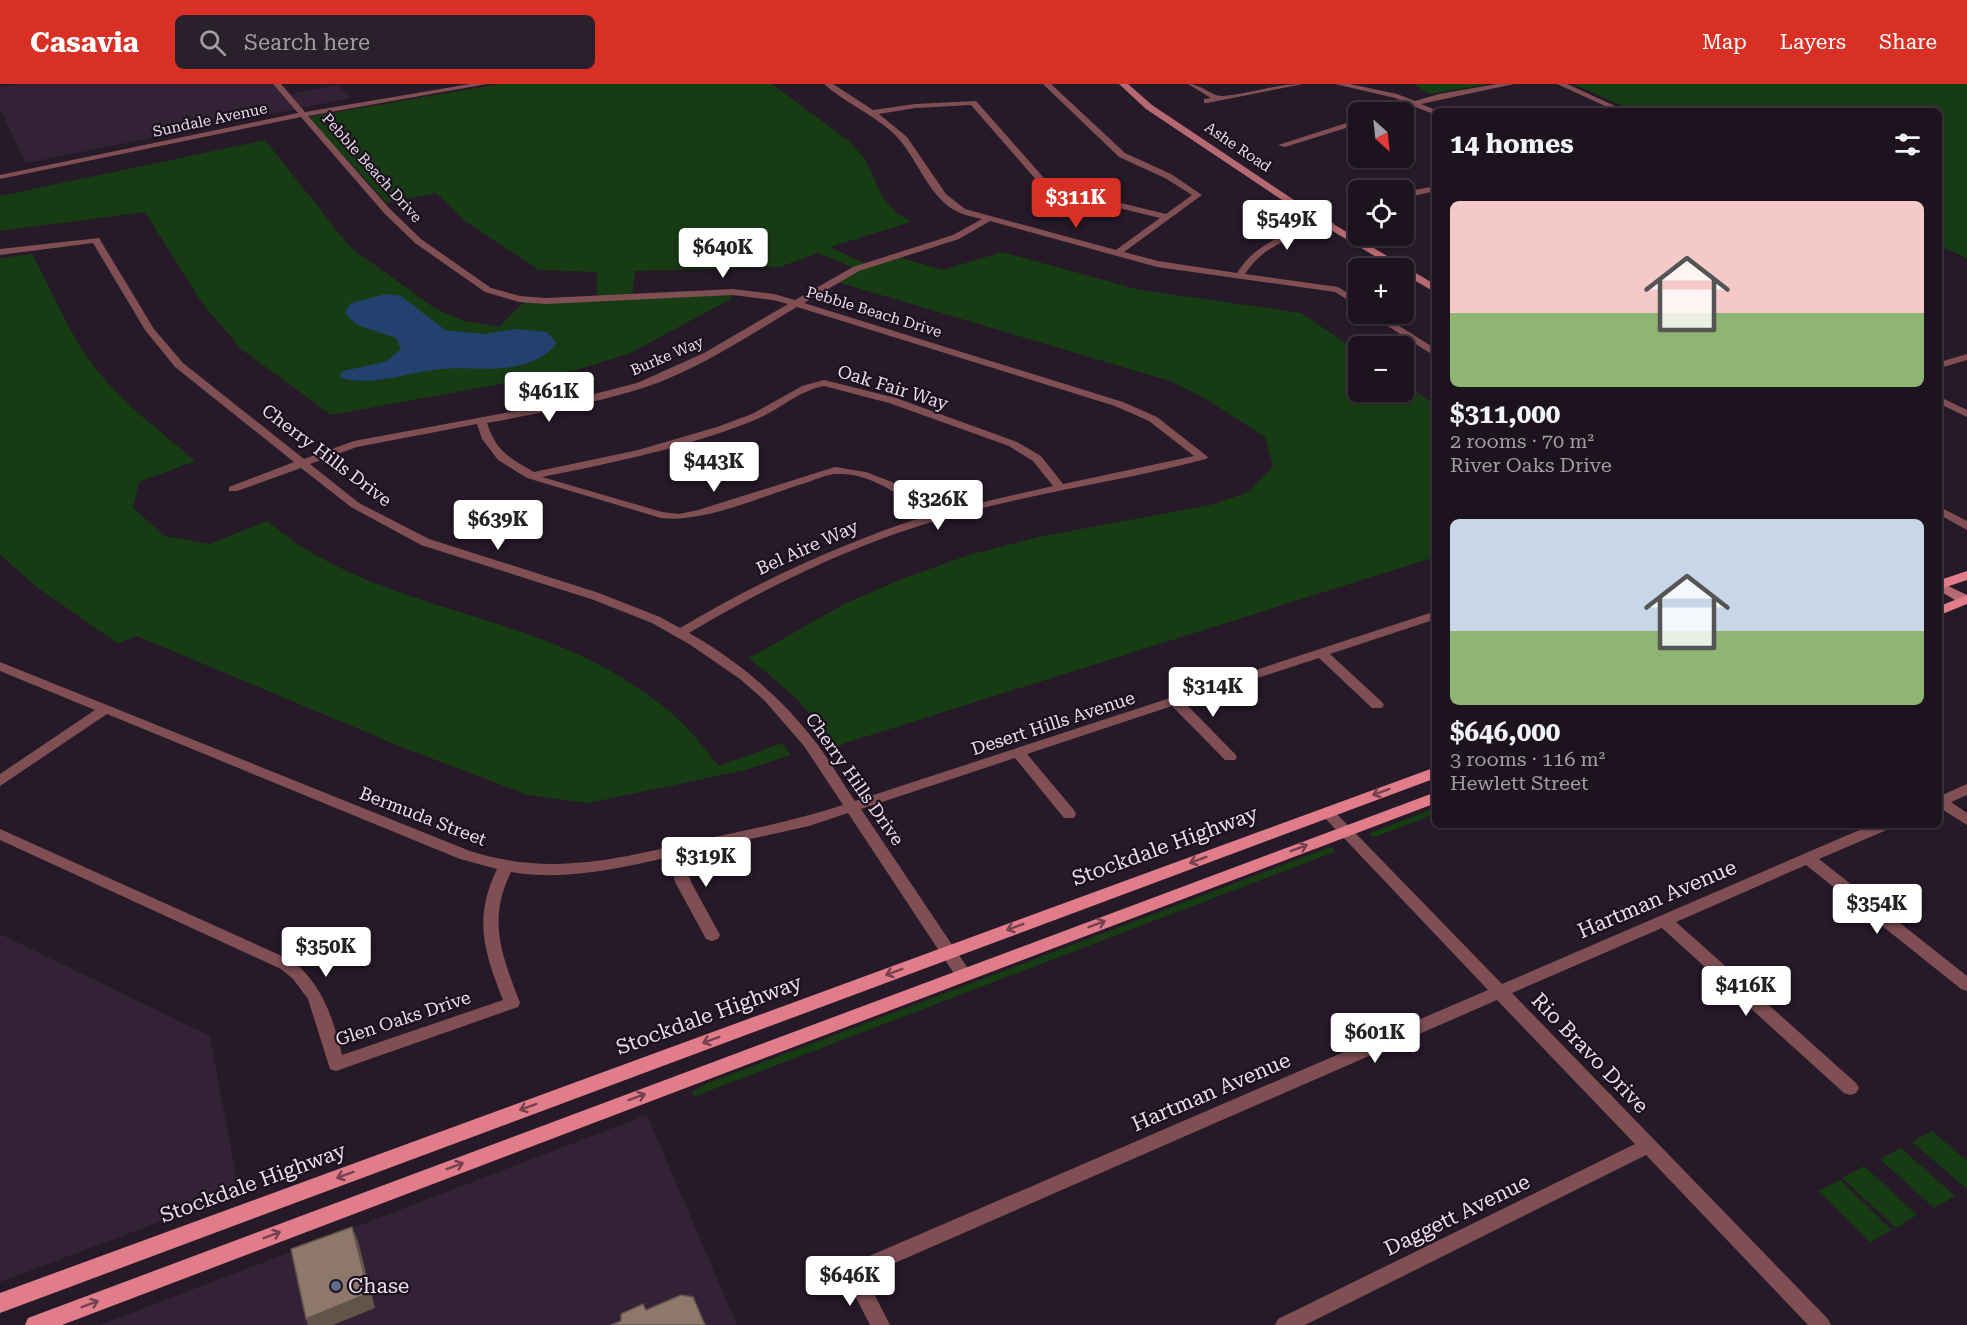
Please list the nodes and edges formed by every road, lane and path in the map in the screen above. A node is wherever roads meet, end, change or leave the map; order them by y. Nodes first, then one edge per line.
1 (277, 84) edge
2 (450, 84) edge
3 (483, 84) edge
4 (1047, 84) edge
5 (1123, 84) edge
6 (1192, 84) edge
7 (1299, 84) edge
8 (1339, 84) edge
9 (1510, 84) edge
10 (1561, 84) edge
11 (832, 85) edge
12 (1358, 85) edge
13 (424, 91) junction
14 (1219, 99) junction
15 (1207, 102) dead end
16 (1415, 103) junction
17 (1615, 108) edge
18 (1432, 111) edge
19 (302, 112) junction
20 (870, 113) junction
21 (1348, 124) edge
22 (1282, 145) dead end
23 (0, 171) edge
24 (0, 177) edge
25 (1432, 189) edge
26 (1414, 193) edge
27 (1167, 217) junction
28 (987, 220) junction
29 (1331, 225) junction
30 (0, 252) edge
31 (1116, 254) junction
32 (1385, 258) edge
33 (1239, 276) junction
34 (1414, 276) edge
35 (1432, 287) edge
36 (1348, 297) edge
37 (796, 303) junction
38 (1390, 324) edge
39 (1432, 351) edge
40 (1967, 357) edge
41 (1942, 364) edge
42 (1942, 401) edge
43 (1967, 414) edge
44 (481, 420) junction
45 (1202, 457) joint
46 (301, 463) junction
47 (531, 476) junction
48 (1060, 488) junction
49 (233, 489) dead end
50 (1942, 511) edge
51 (933, 517) junction
52 (1967, 526) edge
53 (1967, 575) edge
54 (1942, 584) edge
55 (1942, 586) edge
56 (1966, 600) edge
57 (1942, 608) edge
58 (1432, 616) edge
59 (680, 633) junction
60 (1321, 653) junction
61 (0, 666) edge
62 (1175, 701) junction
63 (1377, 705) dead end
64 (105, 709) junction
65 (1018, 753) junction
66 (1230, 757) dead end
67 (1432, 773) edge
68 (0, 782) edge
69 (1967, 789) edge
70 (1432, 799) edge
71 (1942, 800) edge
72 (1942, 802) edge
73 (852, 808) junction
74 (1327, 812) junction
75 (1069, 814) dead end
76 (1967, 820) edge
77 (1877, 828) edge
78 (1346, 831) junction
79 (0, 834) edge
80 (675, 851) junction
81 (1807, 858) junction
82 (506, 866) junction
83 (1664, 921) junction
84 (712, 935) dead end
85 (948, 952) junction
86 (963, 974) junction
87 (1967, 985) edge
88 (1499, 992) junction
89 (1850, 1088) dead end
90 (1648, 1146) junction
91 (0, 1303) edge
92 (36, 1325) edge
93 (880, 1325) edge
94 (1285, 1325) edge
95 (1821, 1325) edge

1 - 19 street, Pebble Beach Drive
2 - 13 street, Sundale Avenue
3 - 13 street, Sundale Avenue
4 - 27 street
5 - 29 street, Ashe Road
6 - 14 street
7 - 14 street
8 - 12 street
9 - 16 street
10 - 17 street
11 - 20 street
12 - 16 street
13 - 19 street, Sundale Avenue
14 - 15 street
16 - 18 street
19 - 23 street, Sundale Avenue
19 - 24 street, Sundale Avenue
19 - 37 street, Pebble Beach Drive
20 - 27 street
20 - 28 street
21 - 22 street
25 - 26 street
27 - 31 street
28 - 31 street
28 - 37 street, Burke Way
29 - 32 street, Ashe Road
29 - 33 street
30 - 46 street, Cherry Hills Drive
31 - 33 street
33 - 36 street
34 - 35 street, Ashe Road
37 - 44 street, Burke Way
37 - 45 street, Pebble Beach Drive
38 - 39 street
40 - 41 street
42 - 43 street
44 - 46 street, Burke Way
44 - 47 street
45 - 48 street, Bel Aire Way
46 - 49 street, Burke Way
46 - 59 street, Cherry Hills Drive
47 - 48 street, Oak Fair Way
47 - 51 street
48 - 51 street, Bel Aire Way
50 - 52 street
51 - 59 street, Bel Aire Way
53 - 54 main road
55 - 56 street
56 - 57 main road
58 - 60 street, Desert Hills Avenue
59 - 73 street, Cherry Hills Drive
60 - 62 street, Desert Hills Avenue
60 - 63 street
61 - 64 street, Bermuda Street
62 - 65 street, Desert Hills Avenue
62 - 66 street
64 - 68 street
64 - 82 street, Bermuda Street
65 - 73 street, Desert Hills Avenue
65 - 75 street
67 -> 74 main road, Stockdale Highway
69 - 71 street
70 - 78 main road
72 - 76 street
73 - 80 street, Bermuda Street
73 - 85 street, Cherry Hills Drive
74 - 78 street, Rio Bravo Drive
74 -> 85 main road, Stockdale Highway
77 - 81 street, Hartman Avenue
86 -> 78 main road
78 - 88 street, Rio Bravo Drive
79 - 82 street, Glen Oaks Drive
80 - 82 street, Bermuda Street
80 - 84 street
81 - 83 street, Hartman Avenue
81 - 87 street
83 - 88 street, Hartman Avenue
83 - 89 street
85 - 86 street, Cherry Hills Drive
85 -> 91 main road, Stockdale Highway
92 -> 86 main road
88 - 90 street, Rio Bravo Drive
88 - 93 street, Hartman Avenue
90 - 94 street, Daggett Avenue
90 - 95 street, Rio Bravo Drive

